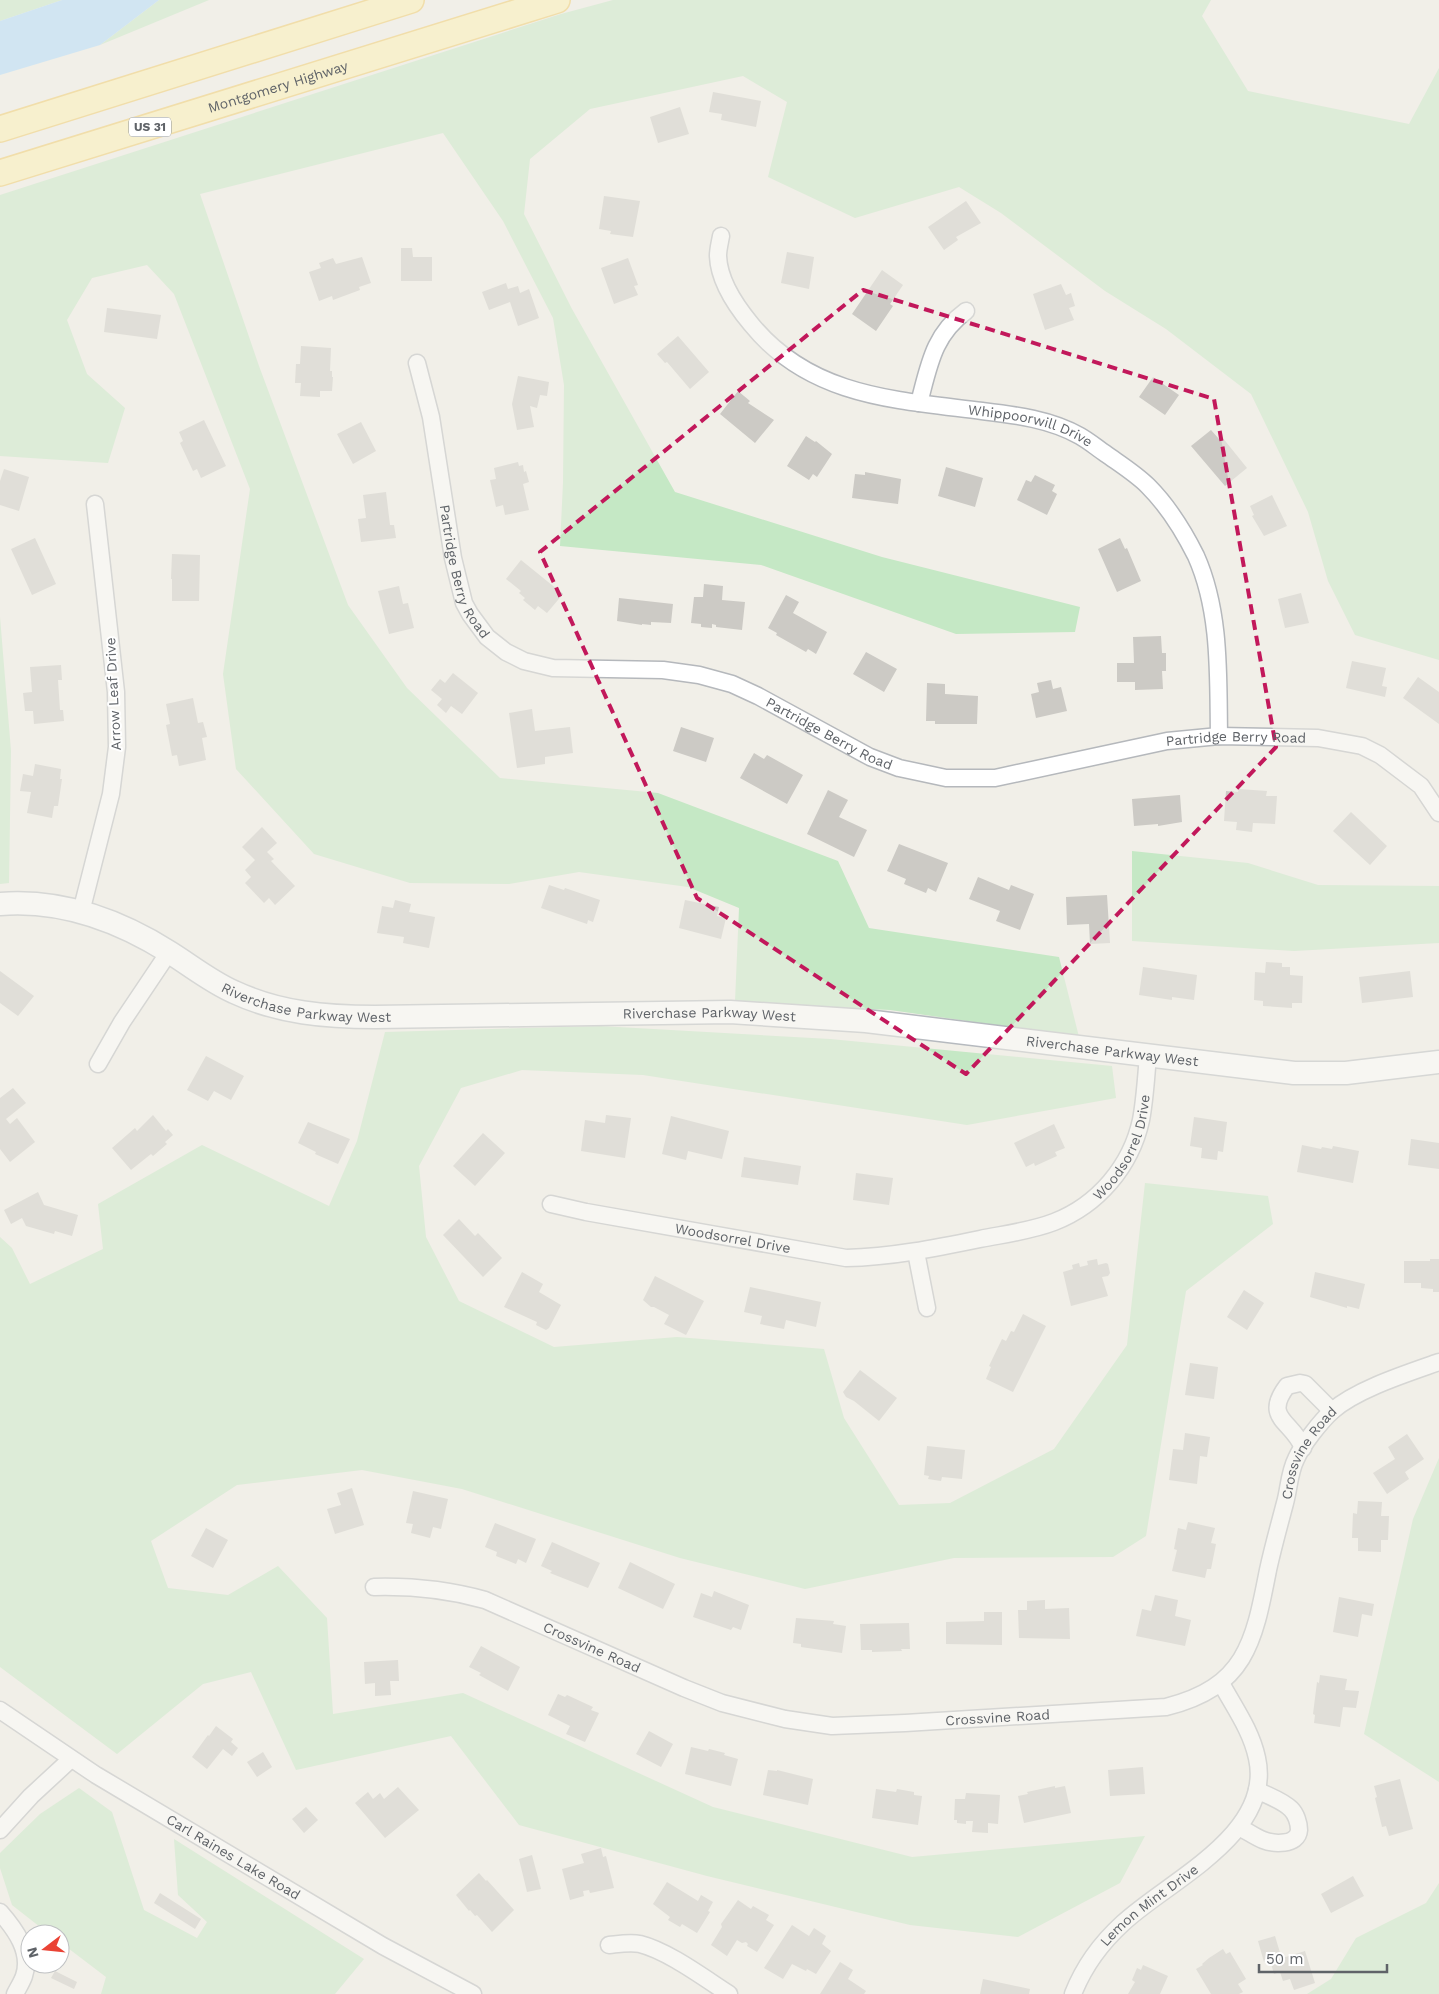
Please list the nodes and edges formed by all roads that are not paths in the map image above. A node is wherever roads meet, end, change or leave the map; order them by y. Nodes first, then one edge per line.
1 (411, 0) edge
2 (557, 0) edge
3 (532, 4) edge
4 (0, 129) edge
5 (0, 174) edge
6 (721, 236) dead end
7 (966, 311) dead end
8 (417, 363) dead end
9 (919, 402) junction
10 (95, 504) dead end
11 (1220, 736) junction
12 (1439, 813) edge
13 (0, 904) edge
14 (81, 912) junction
15 (169, 952) junction
16 (1148, 1056) junction
17 (1439, 1062) edge
18 (98, 1064) dead end
19 (551, 1204) dead end
20 (916, 1252) junction
21 (927, 1308) dead end
22 (1439, 1362) edge
23 (1332, 1411) junction
24 (1304, 1448) junction
25 (374, 1587) dead end
26 (1221, 1683) junction
27 (0, 1710) edge
28 (71, 1759) junction
29 (1257, 1790) junction
30 (1239, 1827) junction
31 (0, 1830) edge
32 (0, 1912) edge
33 (609, 1945) dead end
34 (15, 1994) edge
35 (473, 1994) edge
36 (729, 1994) edge
37 (1073, 1994) edge

1 - 4 main road
2 - 3 main road, Montgomery Highway / US 31
3 - 5 main road, Montgomery Highway / US 31
6 - 9 street, Whippoorwill Drive
7 - 9 street
8 - 11 street, Partridge Berry Road
9 - 11 street, Whippoorwill Drive
10 - 14 street, Arrow Leaf Drive
11 - 12 street, Partridge Berry Road
13 - 14 street, Riverchase Parkway West
14 - 15 street, Riverchase Parkway West
15 - 16 street, Riverchase Parkway West
15 - 18 street
16 - 17 street, Riverchase Parkway West
16 - 20 street, Woodsorrel Drive
19 - 20 street, Woodsorrel Drive
20 - 21 street
22 - 23 street, Crossvine Road
23 - 24 street, Crossvine Road
23 - 24 street
24 - 26 street, Crossvine Road
25 - 26 street, Crossvine Road
26 - 29 street, Lemon Mint Drive
27 - 28 street, Carl Raines Lake Road
28 - 31 street
28 - 35 street, Carl Raines Lake Road
29 - 30 street, Lemon Mint Drive
29 - 30 street
30 - 37 street, Lemon Mint Drive
32 - 34 street
33 - 36 street

